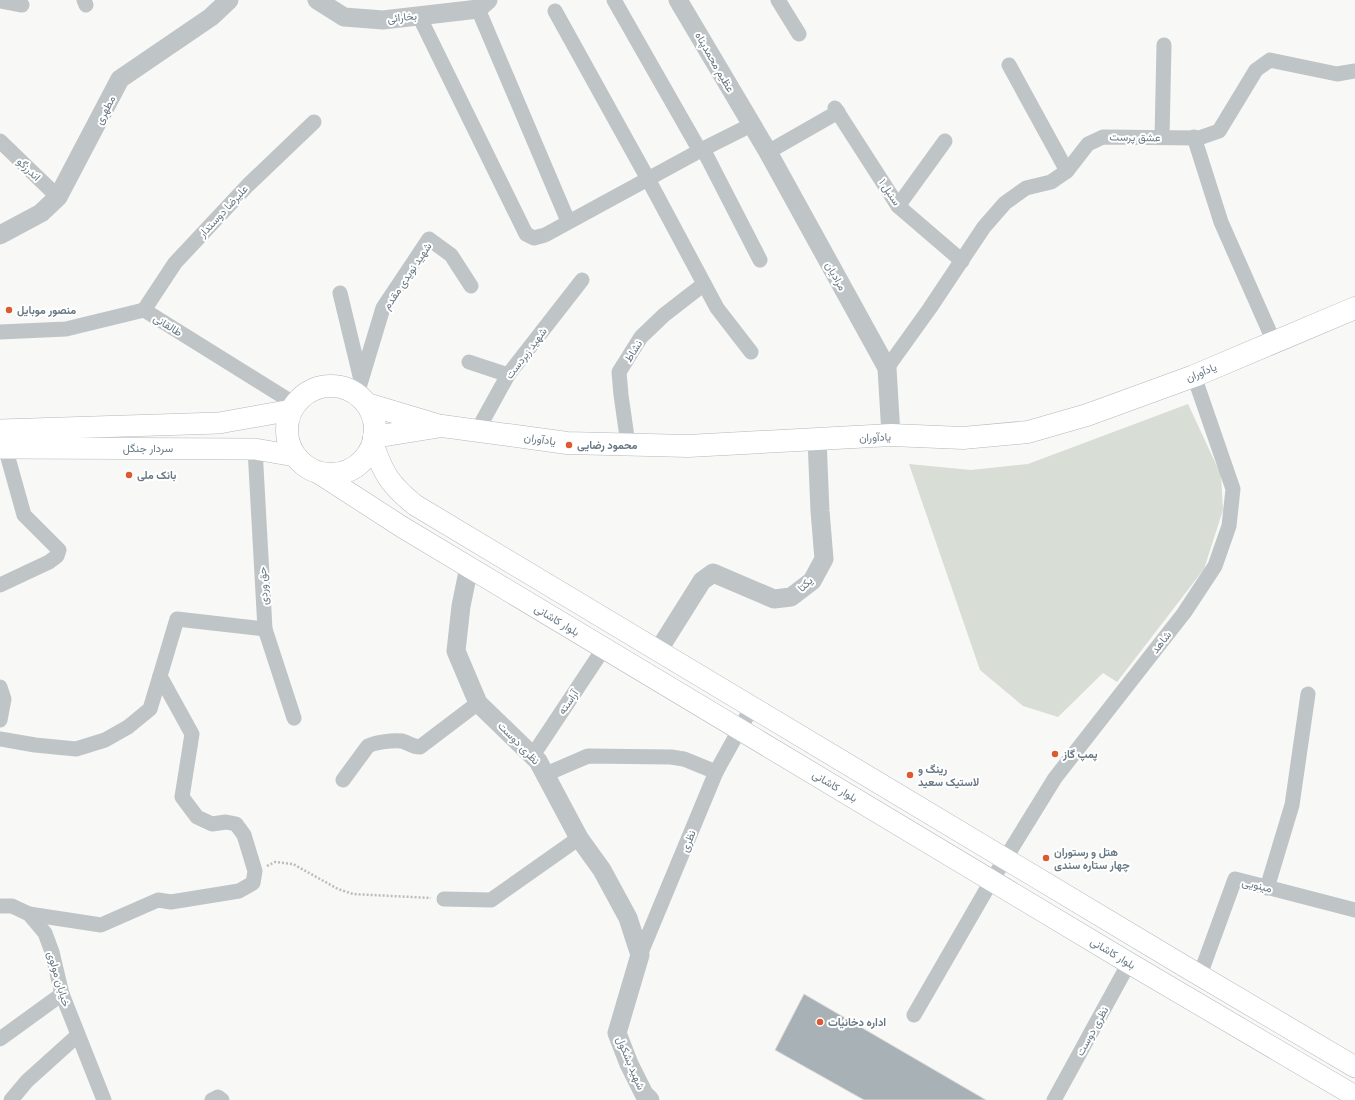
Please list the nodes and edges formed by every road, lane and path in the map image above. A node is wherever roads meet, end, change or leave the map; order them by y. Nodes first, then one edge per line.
1 (229, 0) edge
2 (317, 0) edge
3 (614, 0) edge
4 (678, 0) edge
5 (778, 0) edge
6 (0, 1) edge
7 (22, 5) dead end
8 (483, 5) edge
9 (555, 11) dead end
10 (419, 16) junction
11 (799, 34) dead end
12 (1164, 45) dead end
13 (1009, 66) dead end
14 (1355, 71) edge
15 (314, 122) dead end
16 (751, 125) junction
17 (1162, 137) junction
18 (1194, 138) junction
19 (0, 140) edge
20 (946, 141) dead end
21 (701, 150) junction
22 (768, 152) junction
23 (1067, 171) junction
24 (648, 179) junction
25 (58, 197) junction
26 (898, 206) junction
27 (568, 221) junction
28 (0, 235) edge
29 (760, 260) dead end
30 (962, 261) junction
31 (582, 280) dead end
32 (704, 284) junction
33 (471, 286) dead end
34 (340, 294) dead end
35 (1355, 308) edge
36 (144, 310) junction
37 (0, 332) edge
38 (1274, 342) junction
39 (751, 352) dead end
40 (469, 362) dead end
41 (887, 368) junction
42 (508, 375) junction
43 (1194, 376) junction
44 (362, 393) junction
45 (293, 407) junction
46 (442, 426) junction
47 (477, 431) junction
48 (890, 436) junction
49 (817, 439) junction
50 (374, 440) junction
51 (2, 442) edge
52 (628, 444) junction
53 (255, 449) junction
54 (295, 456) junction
55 (317, 472) junction
56 (469, 567) junction
57 (0, 585) edge
58 (266, 629) junction
59 (604, 648) junction
60 (658, 651) junction
61 (160, 676) junction
62 (0, 687) edge
63 (1308, 694) dead end
64 (478, 703) junction
65 (752, 707) junction
66 (294, 718) dead end
67 (0, 720) edge
68 (739, 729) junction
69 (0, 740) edge
70 (533, 755) junction
71 (716, 772) junction
72 (546, 774) junction
73 (343, 780) dead end
74 (579, 838) junction
75 (1005, 859) junction
76 (255, 871) junction
77 (992, 880) junction
78 (1268, 888) junction
79 (444, 899) joint
80 (0, 906) edge
81 (1355, 910) edge
82 (29, 914) junction
83 (640, 955) junction
84 (1129, 963) junction
85 (1192, 971) junction
86 (1171, 988) junction
87 (62, 994) junction
88 (914, 1015) dead end
89 (78, 1035) junction
90 (0, 1039) edge
91 (1355, 1067) edge
92 (1355, 1096) edge
93 (11, 1100) edge
94 (104, 1100) edge
95 (212, 1100) edge
96 (222, 1100) edge
97 (650, 1100) edge
98 (1054, 1100) edge

1 - 25 street, مطهری
2 - 10 street, بخارائی
3 - 21 street
4 - 16 street, عظیم محمدپناه
5 - 11 street
6 - 7 street
8 - 10 street, بخارائی
8 - 27 street
9 - 24 street
10 - 27 street
12 - 17 street
13 - 23 street
14 - 18 street, عشق پرست
15 - 36 street, علیرضا دوستدار
16 - 21 street
16 - 22 street, مرادیان
17 - 18 street, عشق پرست
17 - 23 street, عشق پرست
18 - 38 street
19 - 25 street, اندرزگو
20 - 26 street
21 - 24 street
21 - 29 street
22 - 26 street, سنبل ۱
22 - 41 street, مرادیان
23 - 30 street, عشق پرست
24 - 27 street
24 - 32 street
25 - 28 street, مطهری
26 - 30 street, سنبل ۱
30 - 41 street, عشق پرست
31 - 42 street, شهید زبردست
32 - 39 street
32 - 52 street, نشاط
33 - 44 street, شهید نویدی مقدم
34 - 44 street
35 - 38 main road, یادآوران
36 - 37 street, طالقانی
36 - 45 street, طالقانی
38 - 43 main road, یادآوران
40 - 42 street
41 - 48 street, مرادیان
42 - 47 street, شهید زبردست
43 - 48 main road, یادآوران
43 - 75 street, شاهد
44 - 45 main road
44 - 46 main road
44 - 50 main road
45 - 51 main road, سردار جنگل
45 - 54 main road
46 - 47 main road, یادآوران
46 - 50 main road, یادآوران
47 - 52 main road, یادآوران
48 - 49 main road, یادآوران
49 - 52 main road, یادآوران
49 - 60 street, یکتا
50 - 55 main road
50 - 60 main road
51 - 53 main road, سردار جنگل
51 - 57 street
53 - 54 main road, سردار جنگل
53 - 58 street, حق وردی
54 - 55 main road
55 - 56 main road, بلوار کاشانی
56 - 59 main road, بلوار کاشانی
56 - 64 street, نظری دوست
58 - 61 street
58 - 66 street, حق وردی
59 - 68 main road, بلوار کاشانی
59 - 70 street, آراسته
60 - 65 main road
61 - 69 street
61 - 76 street
62 - 67 street
63 - 78 street
64 - 70 street, نظری دوست
64 - 73 street
65 - 68 street, نظری
65 - 75 main road
68 - 71 street, نظری
68 - 77 main road, بلوار کاشانی
70 - 72 street, نظری دوست
71 - 72 street
71 - 83 street, نظری
72 - 74 street, نظری دوست
74 - 79 street
74 - 83 street, نظری دوست
75 - 77 street, شاهد
75 - 85 main road
76 - 79 path
76 - 82 street
77 - 84 main road, بلوار کاشانی
77 - 88 street, شاهد
78 - 81 street, مینویی
78 - 85 street, مینویی
80 - 82 street, خیابان مولوی
82 - 87 street, خیابان مولوی
83 - 97 street, شهید بشکول
84 - 86 main road, بلوار کاشانی
84 - 98 street, نظری دوست
85 - 86 main road
85 - 91 main road
86 - 92 main road, بلوار کاشانی
87 - 89 street, خیابان مولوی
87 - 90 street
89 - 93 street
89 - 94 street, خیابان مولوی
95 - 96 street

